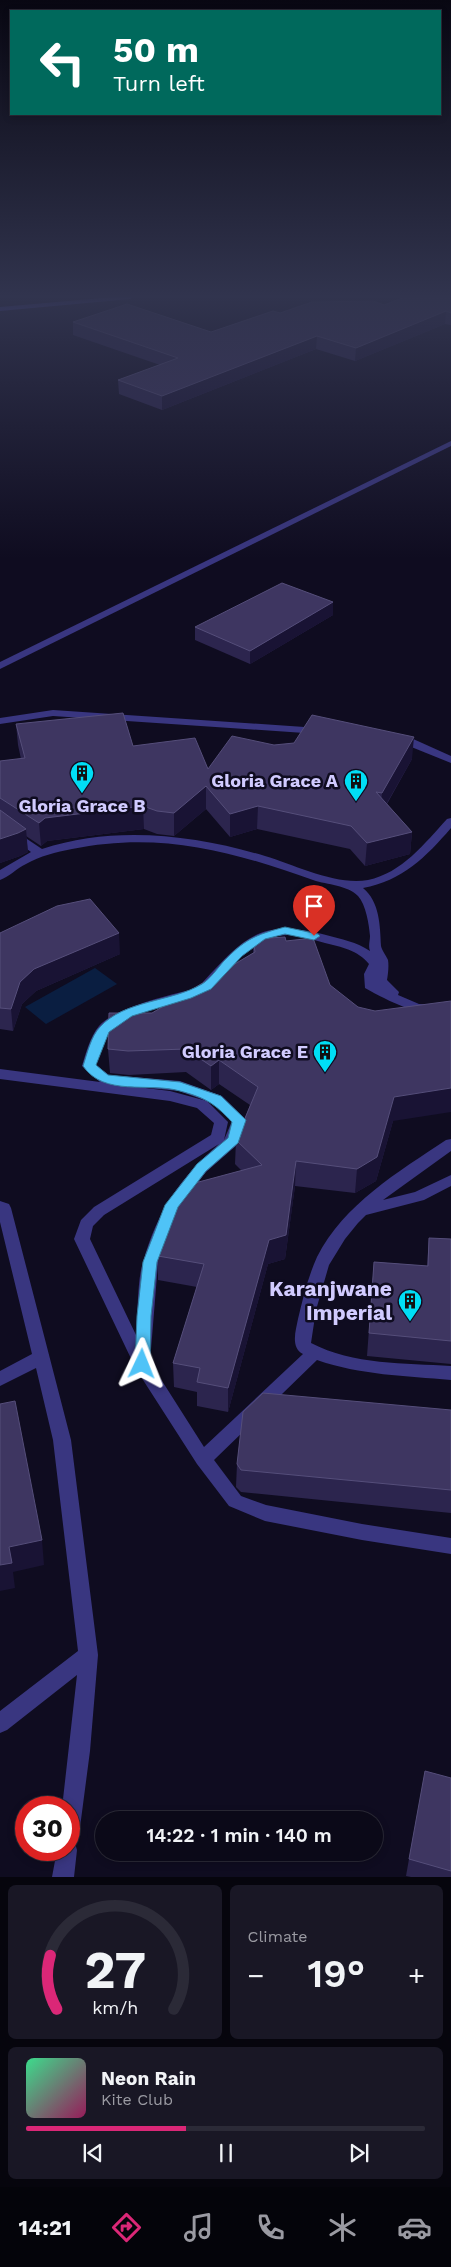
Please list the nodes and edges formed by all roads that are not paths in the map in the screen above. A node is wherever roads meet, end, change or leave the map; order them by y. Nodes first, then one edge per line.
1 (451, 443) edge
2 (0, 666) edge
3 (0, 721) edge
4 (326, 732) edge
5 (386, 736) edge
6 (451, 760) edge
7 (451, 821) edge
8 (0, 824) edge
9 (41, 854) junction
10 (0, 876) edge
11 (354, 886) junction
12 (451, 1004) edge
13 (451, 1010) edge
14 (0, 1074) edge
15 (451, 1144) edge
16 (451, 1180) edge
17 (0, 1207) edge
18 (361, 1211) junction
19 (313, 1354) junction
20 (41, 1357) junction
21 (142, 1364) junction
22 (451, 1373) edge
23 (0, 1379) edge
24 (203, 1459) junction
25 (451, 1546) edge
26 (88, 1656) junction
27 (0, 1723) edge
28 (74, 1796) edge
29 (65, 1861) edge
30 (63, 1877) edge

1 - 2 street
3 - 4 street
5 - 6 street
7 - 11 street
8 - 9 street
9 - 10 street
9 - 11 street
11 - 12 street
13 - 21 street
14 - 21 street
15 - 18 street
16 - 18 street
17 - 20 street
18 - 19 street
19 - 22 street
19 - 24 street
20 - 23 street
20 - 26 street
21 - 24 street
24 - 25 street
26 - 27 street
26 - 28 street
29 - 30 street

